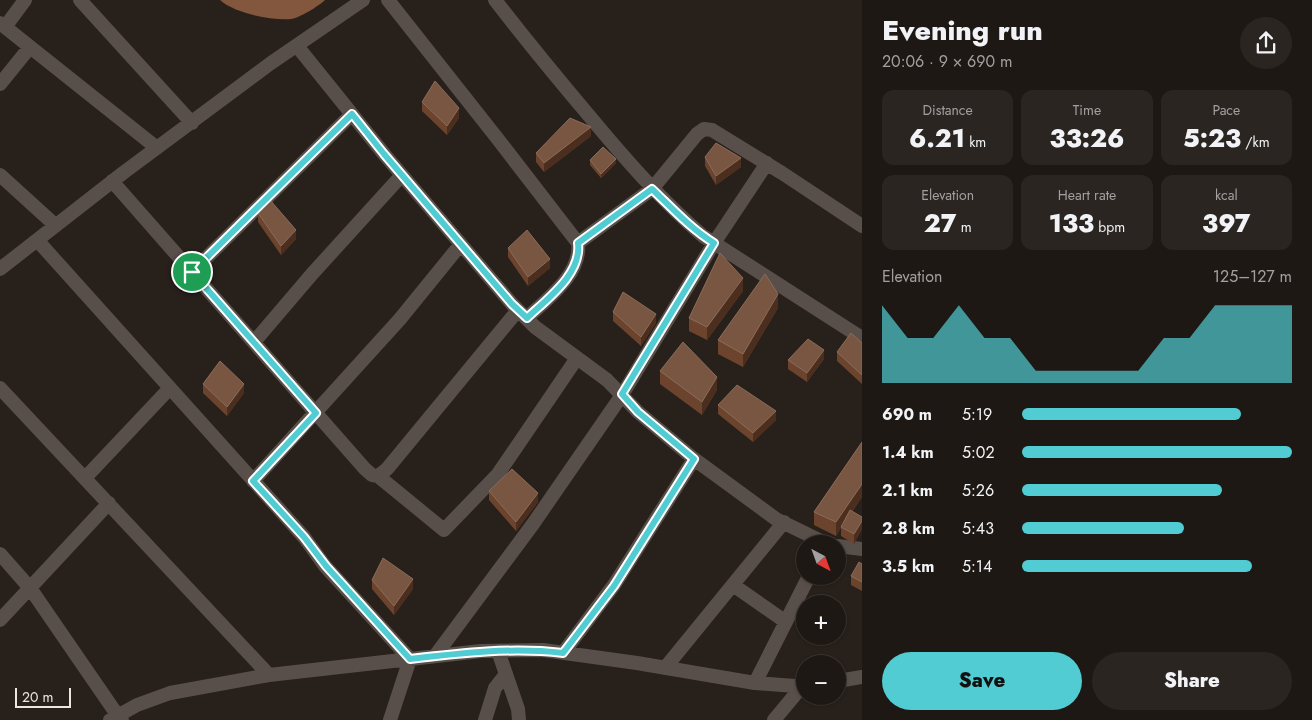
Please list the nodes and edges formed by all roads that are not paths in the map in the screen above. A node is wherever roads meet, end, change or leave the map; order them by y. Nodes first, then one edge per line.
1 (24, 0) edge
2 (80, 0) edge
3 (363, 0) edge
4 (388, 0) edge
5 (495, 0) edge
6 (2, 25) edge
7 (297, 46) junction
8 (30, 47) junction
9 (0, 84) edge
10 (352, 114) junction
11 (192, 123) junction
12 (157, 148) junction
13 (767, 163) junction
14 (0, 175) edge
15 (402, 175) junction
16 (112, 180) junction
17 (652, 189) junction
18 (55, 225) junction
19 (862, 226) edge
20 (37, 240) junction
21 (578, 243) junction
22 (714, 243) junction
23 (461, 244) junction
24 (0, 269) edge
25 (192, 272) junction
26 (522, 314) junction
27 (862, 338) edge
28 (254, 342) junction
29 (577, 358) junction
30 (0, 388) edge
31 (170, 388) junction
32 (622, 394) junction
33 (316, 413) junction
34 (694, 459) junction
35 (378, 476) junction
36 (85, 478) junction
37 (253, 481) junction
38 (109, 503) junction
39 (784, 522) junction
40 (811, 535) edge
41 (846, 546) edge
42 (862, 549) edge
43 (0, 554) edge
44 (733, 585) junction
45 (804, 585) edge
46 (30, 588) junction
47 (0, 620) edge
48 (786, 622) junction
49 (498, 651) junction
50 (563, 653) junction
51 (436, 656) junction
52 (410, 659) junction
53 (665, 668) junction
54 (506, 674) junction
55 (269, 675) junction
56 (862, 677) edge
57 (846, 680) edge
58 (755, 683) junction
59 (796, 686) edge
60 (796, 694) edge
61 (116, 719) edge
62 (390, 720) edge
63 (485, 720) edge
64 (519, 720) edge
65 (774, 720) edge

1 - 6 street
2 - 11 street
3 - 7 street
4 - 21 street
5 - 17 street
6 - 8 street
7 - 10 street
7 - 11 street
8 - 9 street
8 - 12 street
10 - 15 street
10 - 25 street
11 - 12 street
12 - 16 street
13 - 17 street
13 - 19 street
13 - 22 street
14 - 18 street
15 - 23 street
15 - 28 street
16 - 18 street
16 - 25 street
17 - 21 street
17 - 22 street
18 - 20 street
20 - 24 street
20 - 31 street
21 - 26 street
22 - 27 street
22 - 32 street
23 - 26 street
23 - 33 street
25 - 28 street
26 - 29 street
26 - 35 street
28 - 33 street
29 - 32 street
29 - 35 street
30 - 36 street
31 - 36 street
31 - 37 street
32 - 34 street
32 - 51 street
33 - 35 street
33 - 37 street
34 - 39 street
34 - 50 street
36 - 38 street
37 - 52 street
38 - 46 street
38 - 55 street
39 - 40 street
39 - 44 street
41 - 42 street
43 - 46 street
44 - 48 street
44 - 53 street
45 - 48 street
46 - 47 street
46 - 61 street
48 - 58 street
49 - 50 street
49 - 51 street
49 - 54 street
50 - 53 street
51 - 52 street
52 - 55 street
52 - 62 street
53 - 58 street
54 - 63 street
54 - 64 street
55 - 61 street
56 - 57 street
58 - 59 street
60 - 65 street

